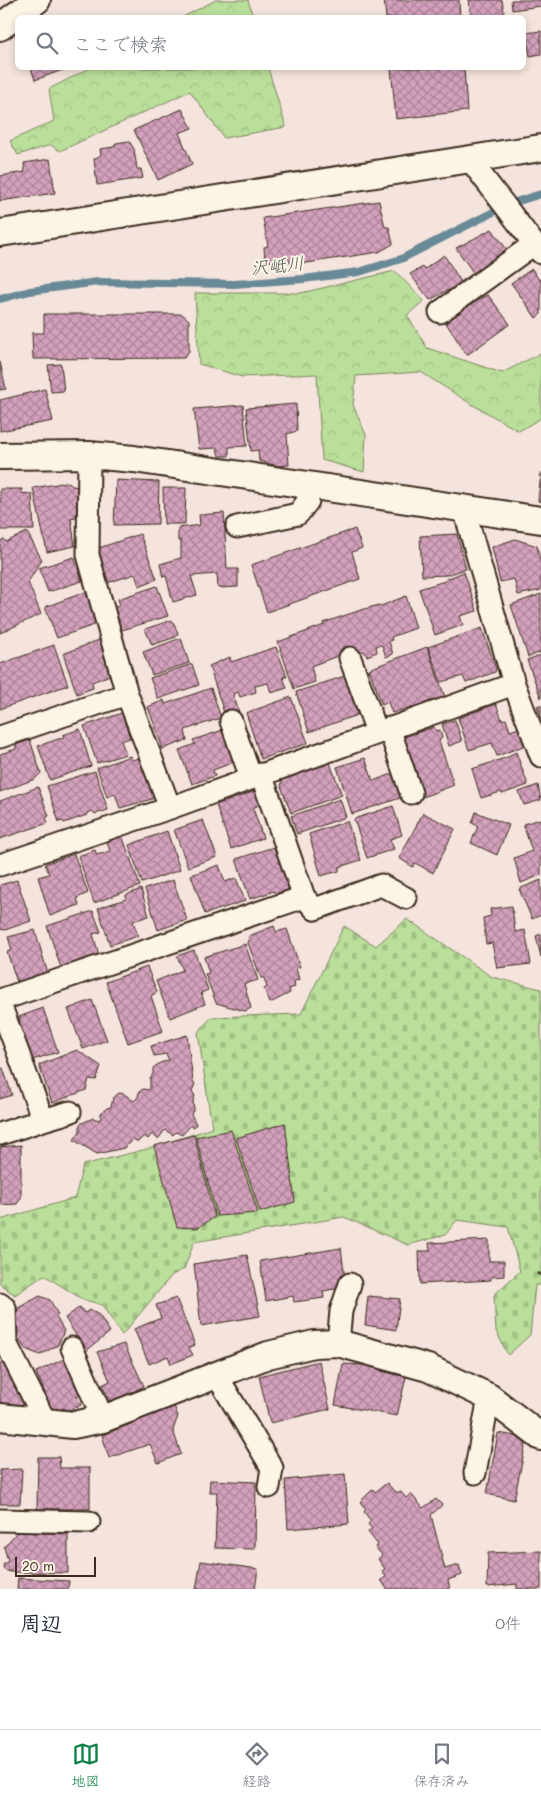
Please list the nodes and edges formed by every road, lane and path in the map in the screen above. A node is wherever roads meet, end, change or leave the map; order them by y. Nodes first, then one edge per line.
1 (38, 0) edge
2 (17, 15) edge
3 (15, 16) edge
4 (0, 27) edge
5 (541, 148) edge
6 (470, 160) junction
7 (0, 233) edge
8 (537, 248) edge
9 (440, 312) dead end
10 (89, 455) junction
11 (0, 456) edge
12 (307, 485) junction
13 (464, 509) junction
14 (541, 520) edge
15 (237, 527) dead end
16 (350, 658) dead end
17 (514, 684) junction
18 (127, 694) junction
19 (231, 721) dead end
20 (383, 730) junction
21 (0, 737) edge
22 (541, 756) edge
23 (256, 776) junction
24 (411, 793) dead end
25 (170, 808) junction
26 (0, 865) edge
27 (304, 897) junction
28 (406, 898) dead end
29 (0, 1002) edge
30 (70, 1112) dead end
31 (43, 1120) junction
32 (0, 1134) edge
33 (350, 1284) dead end
34 (0, 1304) edge
35 (338, 1344) junction
36 (72, 1348) dead end
37 (216, 1374) junction
38 (488, 1397) junction
39 (0, 1417) edge
40 (103, 1419) junction
41 (46, 1423) junction
42 (541, 1436) edge
43 (475, 1473) dead end
44 (269, 1487) dead end
45 (0, 1520) edge
46 (89, 1522) dead end

1 - 2 street
3 - 4 street
5 - 6 street
6 - 7 street
6 - 8 street
8 - 9 street
10 - 11 street
10 - 12 street
10 - 18 street
12 - 13 street
12 - 15 street
13 - 14 street
13 - 17 street
16 - 20 street
17 - 20 street
17 - 22 street
18 - 21 street
18 - 25 street
19 - 23 street
20 - 23 street
20 - 24 street
23 - 25 street
23 - 27 street
25 - 26 street
27 - 28 street
27 - 29 street
29 - 31 street
30 - 31 street
31 - 32 street
33 - 35 street
34 - 41 street
35 - 37 street
35 - 38 street
36 - 40 street
37 - 40 street
37 - 44 street
38 - 42 street
38 - 43 street
39 - 41 street
40 - 41 street
45 - 46 street

